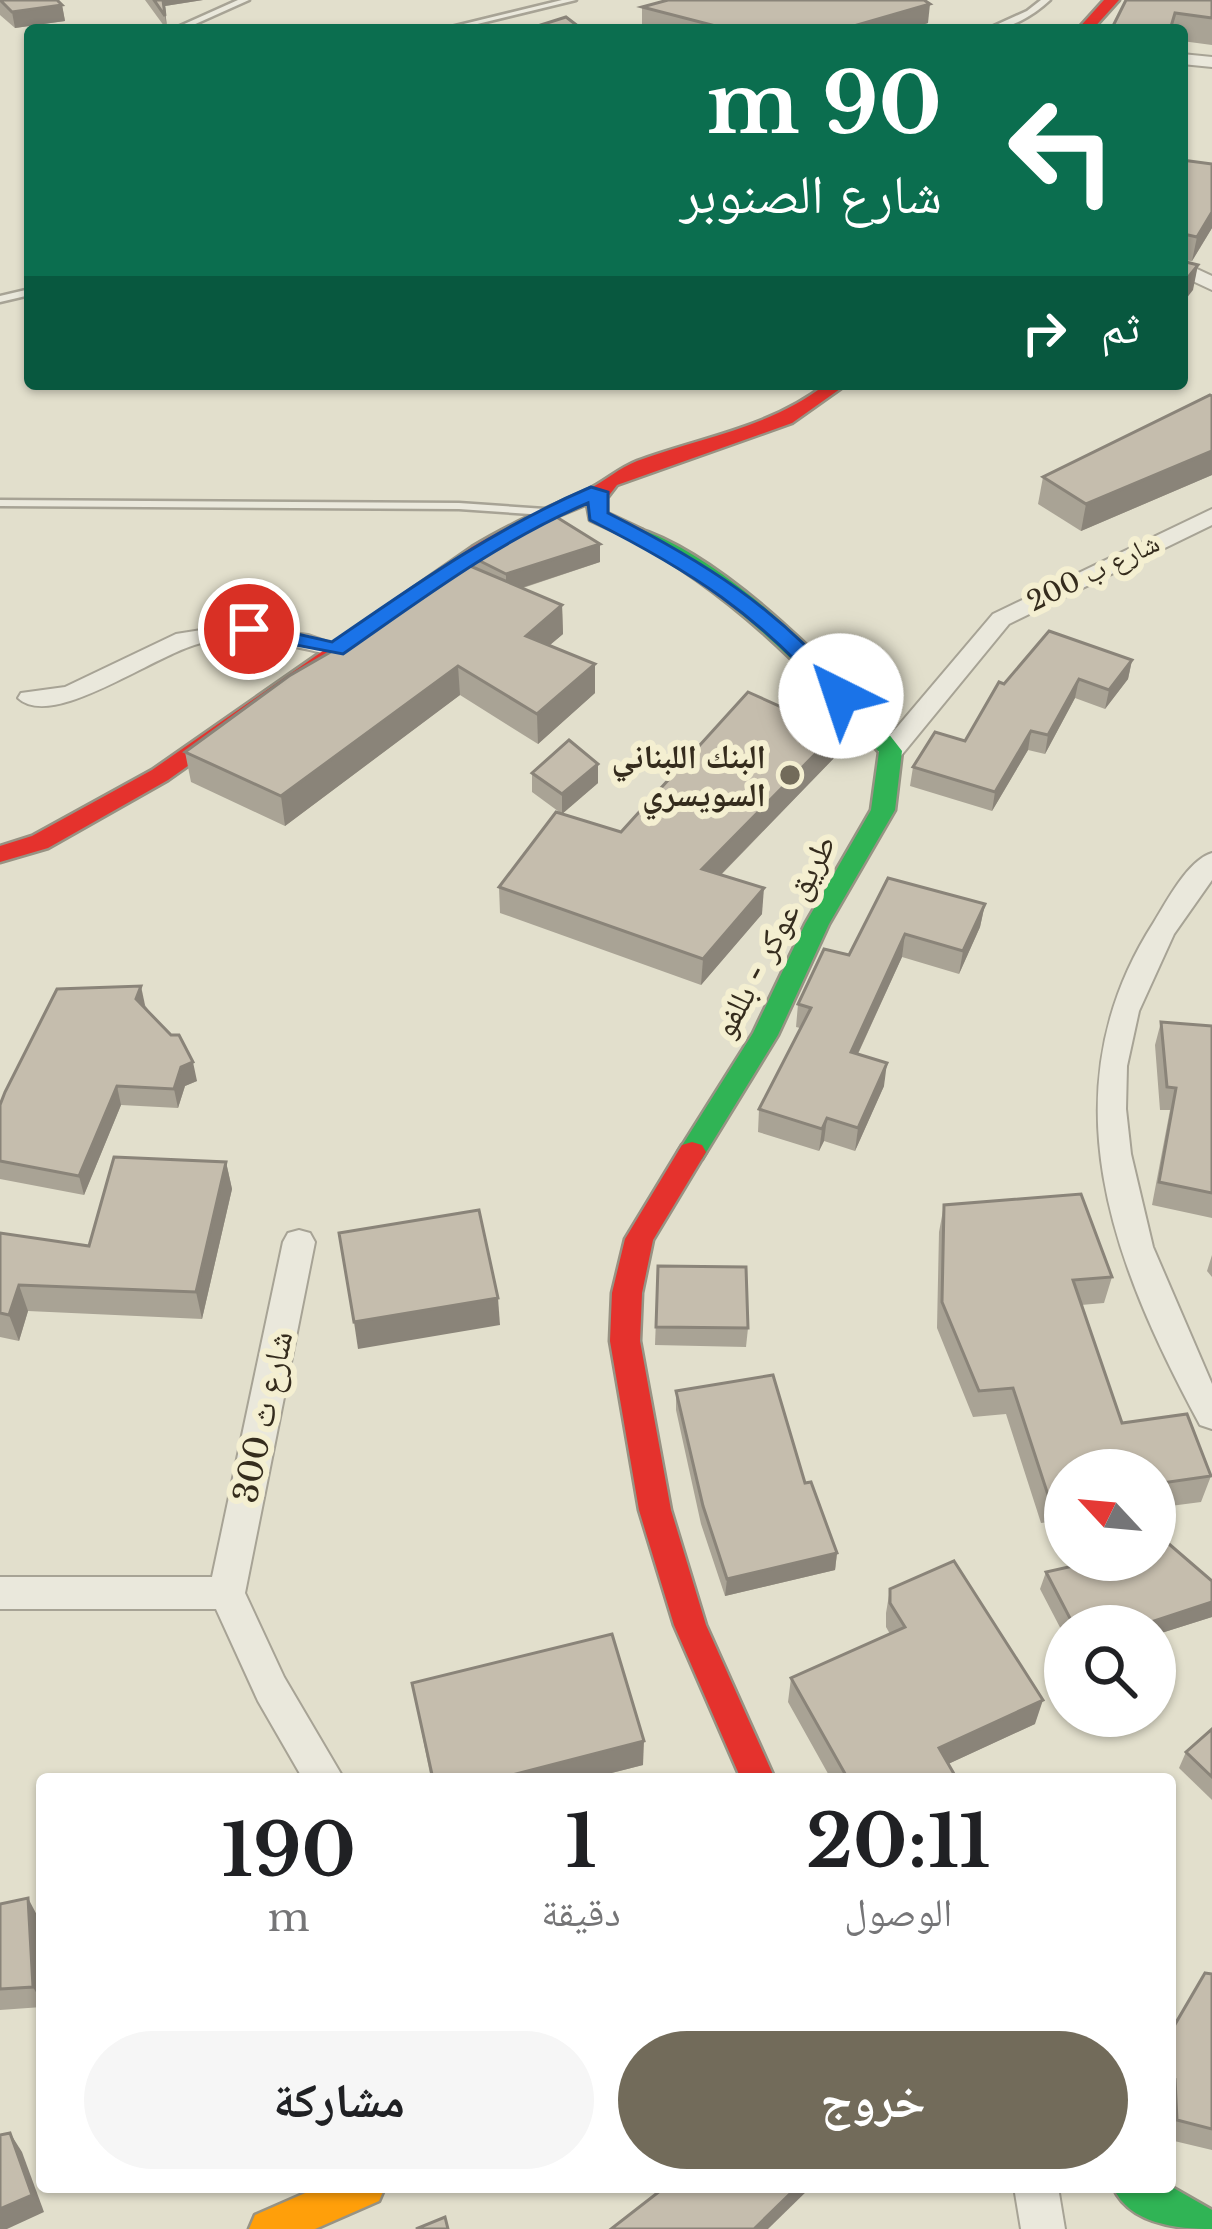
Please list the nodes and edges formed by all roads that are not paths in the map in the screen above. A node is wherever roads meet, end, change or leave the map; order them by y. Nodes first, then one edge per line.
1 (245, 0) edge
2 (572, 0) edge
3 (1046, 0) edge
4 (1112, 0) edge
5 (189, 24) edge
6 (469, 24) edge
7 (1003, 24) edge
8 (1090, 24) edge
9 (832, 390) edge
10 (598, 492) junction
11 (0, 503) edge
12 (548, 512) junction
13 (1212, 516) edge
14 (335, 649) junction
15 (30, 698) dead end
16 (891, 751) junction
17 (0, 854) edge
18 (1212, 862) edge
19 (299, 1242) dead end
20 (1212, 1415) edge
21 (227, 1593) junction
22 (0, 1594) edge
23 (321, 1773) edge
24 (755, 1773) edge
25 (351, 2193) edge
26 (1037, 2193) edge
27 (1144, 2193) edge
28 (269, 2229) edge
29 (1043, 2229) edge
30 (1207, 2229) edge

1 - 5 lane
2 - 6 lane
3 - 7 lane
4 - 8 street
9 - 10 street
10 - 12 street
10 - 16 street
11 - 12 lane
12 - 14 street
13 - 16 street, شارع ب 200
14 - 15 street
14 - 17 street
16 - 24 street, طريق عوكر - بللفو
18 - 20 street
19 - 21 street, شارع ث 300
21 - 22 street
21 - 23 street
25 - 28 street
26 - 29 street
27 - 30 street

